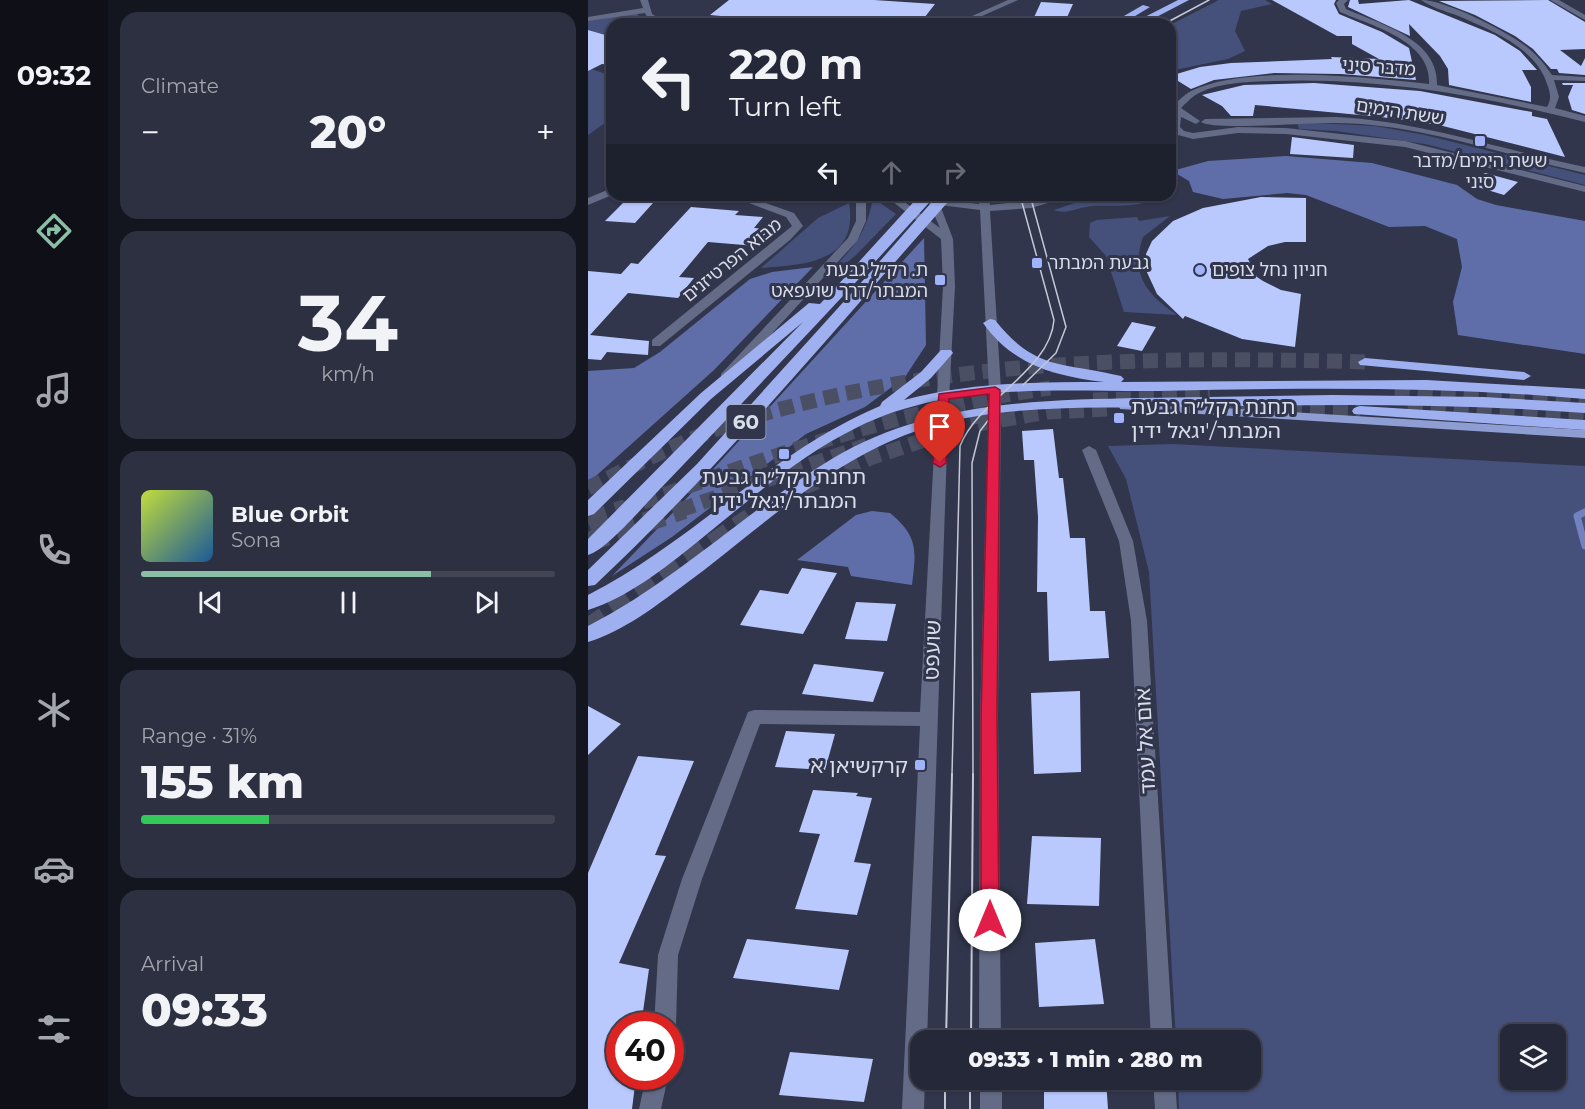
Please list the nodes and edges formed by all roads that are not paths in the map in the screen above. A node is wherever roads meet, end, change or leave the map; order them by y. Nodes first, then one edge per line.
1 (644, 0) edge
2 (1014, 0) edge
3 (1162, 0) edge
4 (1185, 0) edge
5 (1344, 0) edge
6 (1425, 0) edge
7 (1554, 0) edge
8 (632, 2) dead end
9 (647, 10) junction
10 (1138, 11) junction
11 (635, 12) junction
12 (1158, 13) junction
13 (642, 18) edge
14 (657, 18) edge
15 (972, 18) edge
16 (1123, 18) edge
17 (1126, 18) edge
18 (1148, 18) edge
19 (1150, 18) edge
20 (1585, 18) edge
21 (588, 19) edge
22 (1550, 76) junction
23 (1585, 79) edge
24 (1433, 87) junction
25 (1176, 108) joint
26 (1550, 109) junction
27 (1585, 119) edge
28 (1200, 122) junction
29 (1176, 128) edge
30 (1176, 130) edge
31 (1211, 133) junction
32 (1193, 136) junction
33 (1176, 139) edge
34 (1585, 170) edge
35 (1585, 189) edge
36 (606, 194) edge
37 (750, 201) edge
38 (861, 201) edge
39 (897, 201) edge
40 (926, 201) edge
41 (932, 201) edge
42 (941, 201) edge
43 (952, 201) edge
44 (984, 201) edge
45 (1047, 201) edge
46 (588, 202) edge
47 (984, 207) junction
48 (948, 239) junction
49 (861, 269) junction
50 (990, 323) junction
51 (656, 343) dead end
52 (946, 353) junction
53 (1365, 362) tunnel mouth
54 (1585, 382) edge
55 (1208, 385) junction
56 (995, 390) junction
57 (1585, 394) edge
58 (706, 396) junction
59 (943, 396) junction
60 (1098, 404) junction
61 (1585, 408) edge
62 (994, 410) junction
63 (1360, 411) tunnel mouth
64 (874, 414) junction
65 (941, 418) junction
66 (1585, 425) edge
67 (1585, 434) edge
68 (1089, 450) dead end
69 (588, 510) edge
70 (588, 549) edge
71 (588, 580) edge
72 (588, 603) edge
73 (588, 635) edge
74 (930, 719) junction
75 (665, 1012) edge
76 (990, 1030) edge
77 (1161, 1030) edge
78 (654, 1090) edge
79 (991, 1090) edge
80 (1165, 1090) edge
81 (650, 1109) edge
82 (913, 1109) edge
83 (991, 1109) edge
84 (1166, 1109) edge

1 - 9 street
2 - 15 street
3 - 10 highway
4 - 12 highway
5 - 24 street
6 - 22 street
7 - 20 street
8 - 11 street
9 - 11 street
9 - 14 street
10 - 16 highway
10 - 17 highway
11 - 13 street
11 - 21 street
12 - 18 highway
12 - 19 highway
22 - 23 street
22 - 26 street
24 - 25 street, מדבר סיני
24 - 26 street, מדבר סיני
25 - 28 street
26 - 27 street, מדבר סיני
28 - 29 street, ששת הימים
28 - 31 street
28 - 34 street, ששת הימים
30 - 32 street
31 - 32 street, ששת הימים
31 - 35 street, ששת הימים
32 - 33 street
36 - 46 street
37 - 51 street, מבוא הפרטיזנים
38 - 58 street
39 - 48 street
40 - 49 highway, 60, bridge
41 - 48 street, שועפט
42 - 71 highway, 60, bridge
43 - 47 street
44 - 47 street
45 - 47 street
47 - 50 street
48 - 52 street, שועפט
49 - 58 highway
49 - 70 highway, 60
50 - 55 highway
50 - 56 street
52 - 59 street, שועפט
52 - 64 highway
53 - 54 highway
55 - 56 highway
55 - 57 highway
56 - 59 highway
56 - 62 street
56 - 65 highway
58 - 69 highway
59 - 64 highway
59 - 65 street, שועפט
60 - 61 highway
60 - 62 highway
60 - 67 main road
62 - 65 highway
62 - 76 street
63 - 66 highway
64 - 72 highway
65 - 73 highway
65 - 74 street, שועפט
68 - 77 street, אום אל עמד
74 - 75 street
74 - 82 street, שועפט
78 - 81 street
79 - 83 street
80 - 84 street

